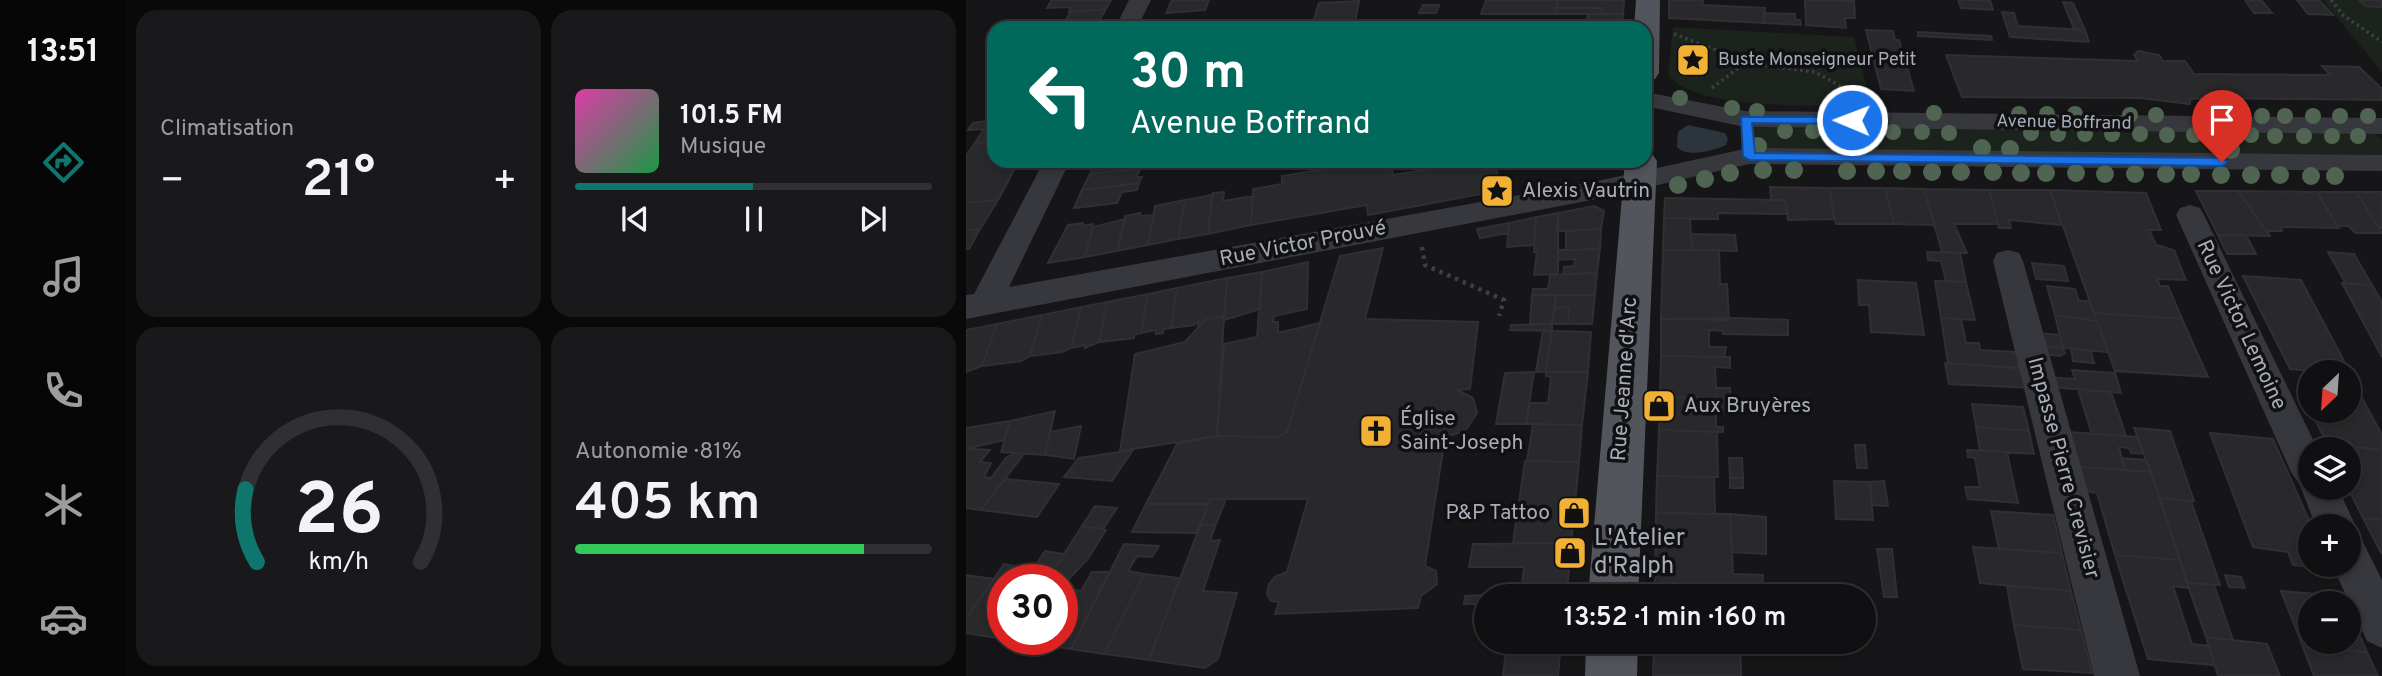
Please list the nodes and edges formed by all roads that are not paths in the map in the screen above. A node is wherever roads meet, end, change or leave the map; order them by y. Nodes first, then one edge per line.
1 (1140, 0) edge
2 (1648, 0) edge
3 (1130, 21) edge
4 (1647, 21) edge
5 (1652, 99) edge
6 (1745, 119) junction
7 (2382, 126) edge
8 (1749, 156) junction
9 (2382, 163) edge
10 (1053, 168) edge
11 (1640, 171) edge
12 (2190, 215) dead end
13 (2008, 261) dead end
14 (976, 304) edge
15 (2298, 446) edge
16 (2359, 577) edge
17 (1614, 584) edge
18 (2382, 626) edge
19 (1612, 654) edge
20 (1611, 676) edge
21 (2117, 676) edge

1 - 3 street
2 - 4 main road
5 - 6 street, Avenue Boffrand
6 - 7 street, Avenue Boffrand
6 - 8 street
8 - 9 street, Avenue Boffrand
8 - 11 street, Avenue Boffrand
10 - 14 street
11 - 14 street, Rue Victor Prouvé
11 - 17 main road, Rue Jeanne d'Arc
12 - 15 street, Rue Victor Lemoine
13 - 21 street, Impasse Pierre Crevisier
16 - 18 street
19 - 20 main road

